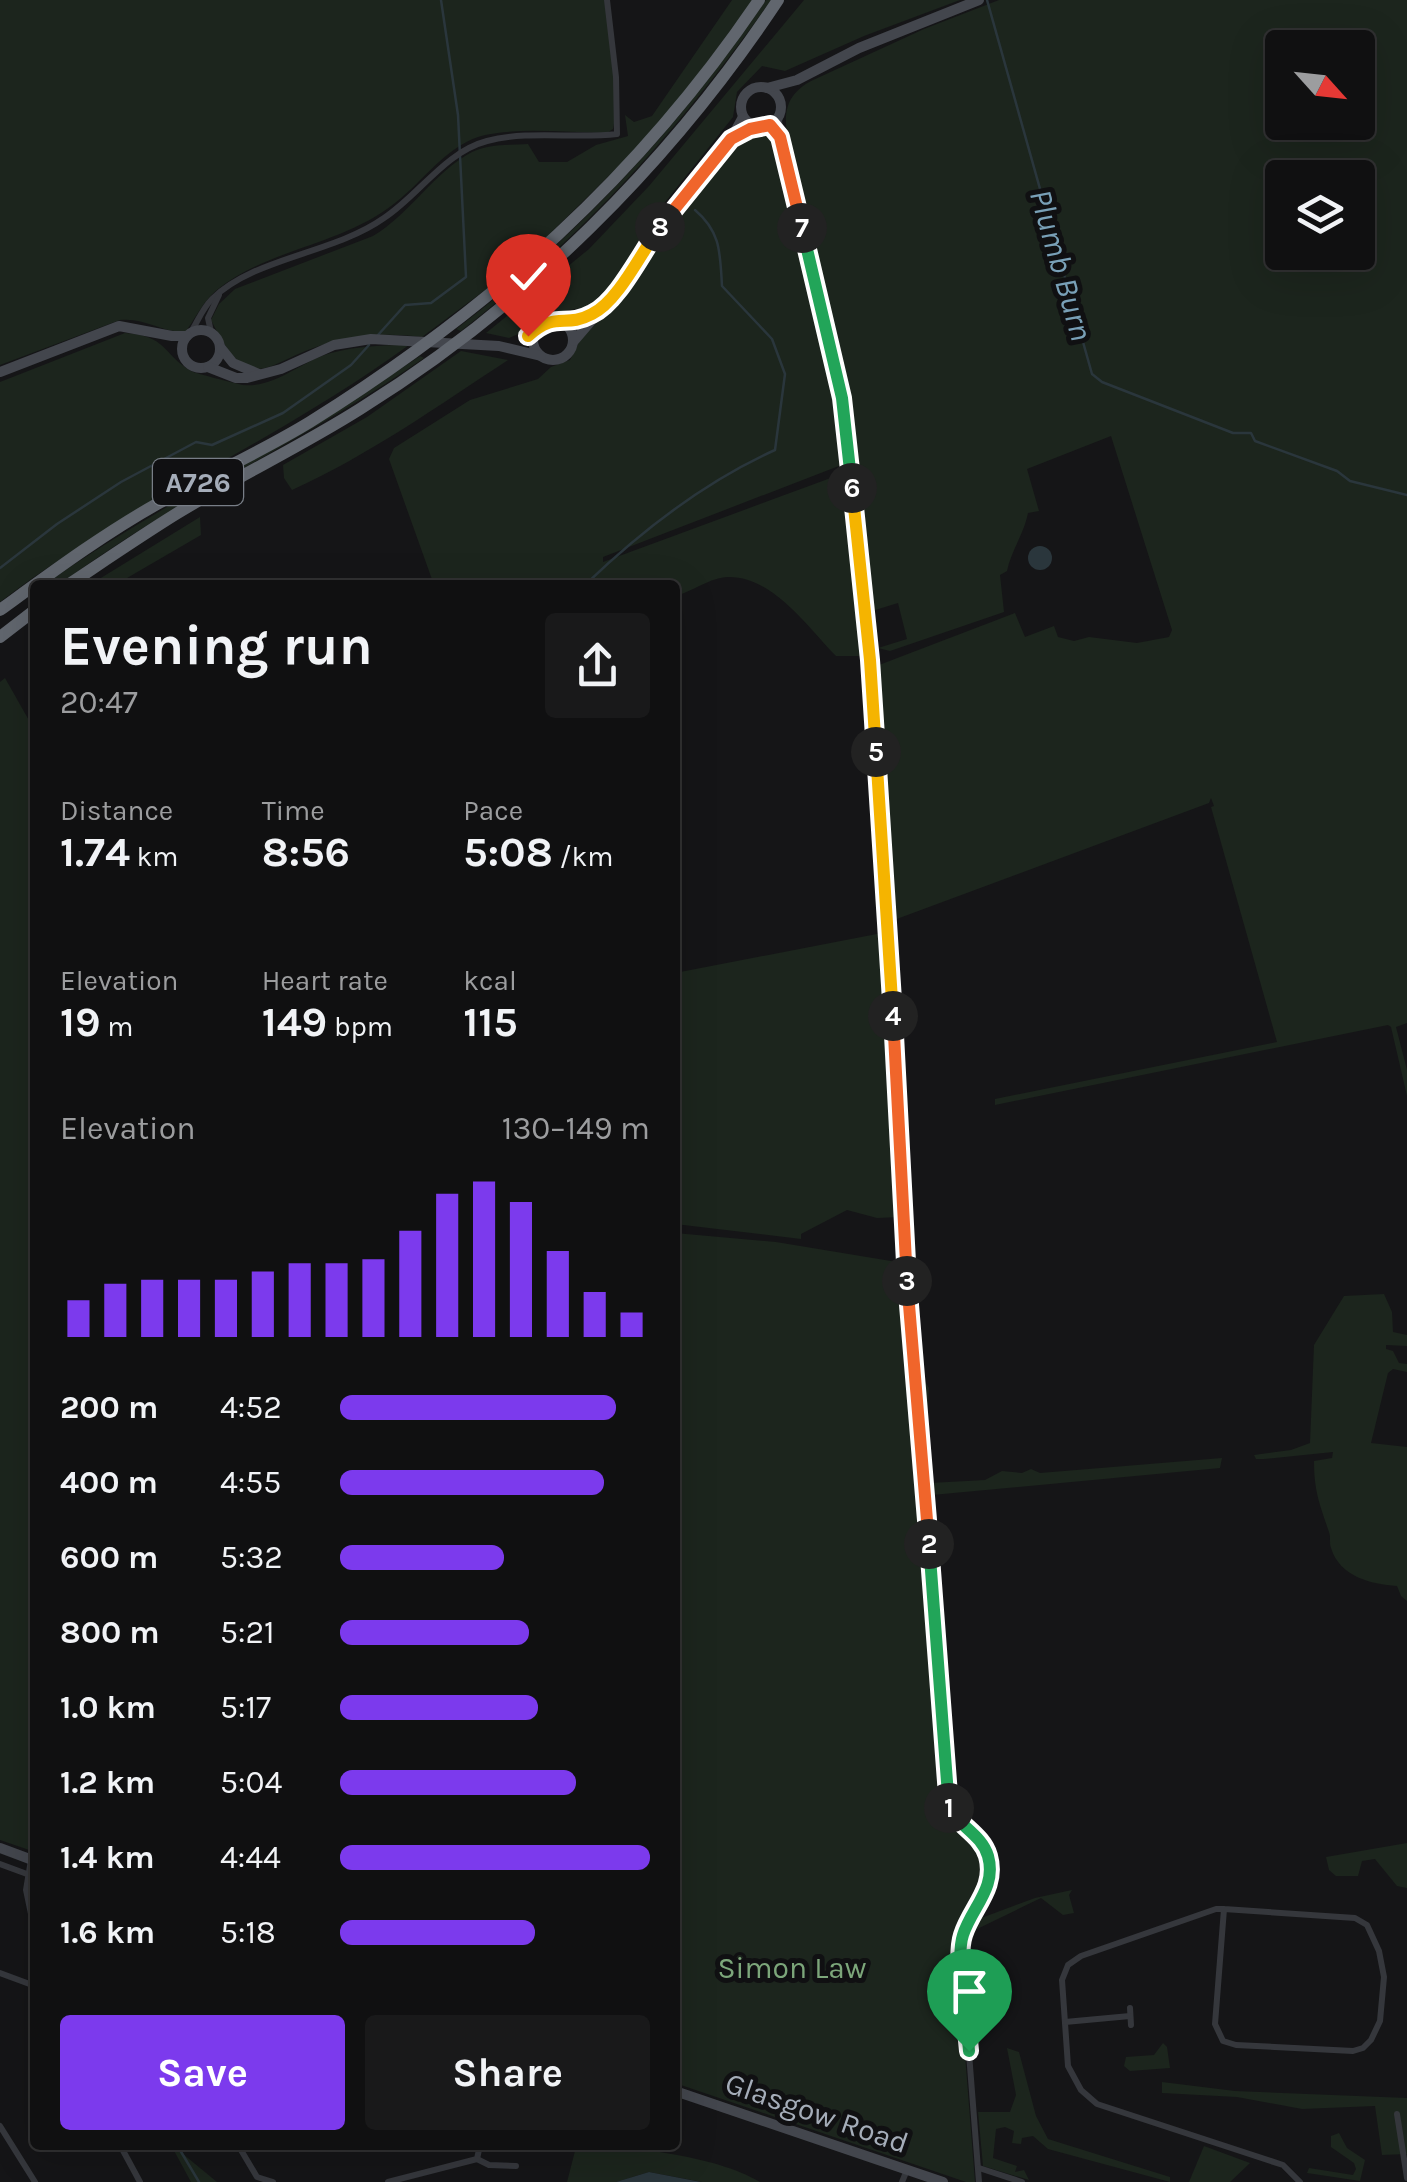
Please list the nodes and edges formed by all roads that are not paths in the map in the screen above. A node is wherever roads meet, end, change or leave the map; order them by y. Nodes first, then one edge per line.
1 (607, 0) edge
2 (759, 0) edge
3 (778, 0) edge
4 (978, 0) edge
5 (796, 80) junction
6 (767, 88) junction
7 (744, 117) junction
8 (772, 119) junction
9 (780, 137) junction
10 (731, 139) junction
11 (223, 290) junction
12 (598, 312) junction
13 (560, 321) junction
14 (538, 326) junction
15 (154, 332) junction
16 (211, 332) junction
17 (189, 334) junction
18 (574, 341) junction
19 (499, 346) junction
20 (220, 347) junction
21 (182, 353) junction
22 (540, 356) junction
23 (208, 367) junction
24 (0, 372) edge
25 (261, 375) junction
26 (42, 580) edge
27 (76, 580) edge
28 (30, 589) edge
29 (0, 610) edge
30 (30, 614) edge
31 (0, 638) edge
32 (0, 1848) edge
33 (30, 1859) edge
34 (0, 1864) edge
35 (30, 1867) edge
36 (27, 1874) junction
37 (1224, 1909) junction
38 (30, 1917) edge
39 (0, 1973) edge
40 (30, 1984) edge
41 (1130, 2016) dead end
42 (1065, 2022) junction
43 (680, 2093) edge
44 (1397, 2114) dead end
45 (0, 2126) edge
46 (123, 2150) edge
47 (241, 2150) edge
48 (479, 2150) edge
49 (477, 2159) junction
50 (516, 2166) dead end
51 (979, 2168) junction
52 (907, 2170) junction
53 (1407, 2178) edge
54 (34, 2182) edge
55 (140, 2182) edge
56 (273, 2182) edge
57 (388, 2182) edge
58 (902, 2182) edge
59 (943, 2182) edge
60 (980, 2182) edge
61 (1022, 2182) edge
62 (1300, 2182) edge

1 - 11 street
2 - 26 highway, A726
3 - 27 highway, A726
4 - 5 street
5 - 6 street
5 - 8 street
6 - 7 street
6 - 8 street
7 - 8 street
7 - 10 street
8 - 9 street
8 - 9 street
8 - 10 street
9 - 51 street
10 - 12 street
11 - 16 street
11 - 17 street
12 - 13 street
12 - 18 street
13 - 14 street
13 - 18 street
14 - 19 street
14 - 22 street
15 - 17 street
15 - 21 street
15 - 24 street
16 - 17 street
16 - 20 street
17 - 21 street
18 - 22 street
19 - 22 street
19 - 25 street
20 - 23 street
20 - 25 street
21 - 23 street
23 - 25 street
28 - 29 highway, A726
30 - 31 highway
32 - 33 street
34 - 36 street
35 - 36 street
36 - 38 street
37 - 37 street
37 - 42 street
39 - 40 street
41 - 42 street
42 - 62 street
43 - 52 street, Glasgow Road
44 - 53 street
45 - 54 street
46 - 55 street
47 - 56 street
48 - 49 street
49 - 50 street
49 - 57 street
51 - 60 street
51 - 61 street
52 - 58 street
52 - 59 street, Glasgow Road

